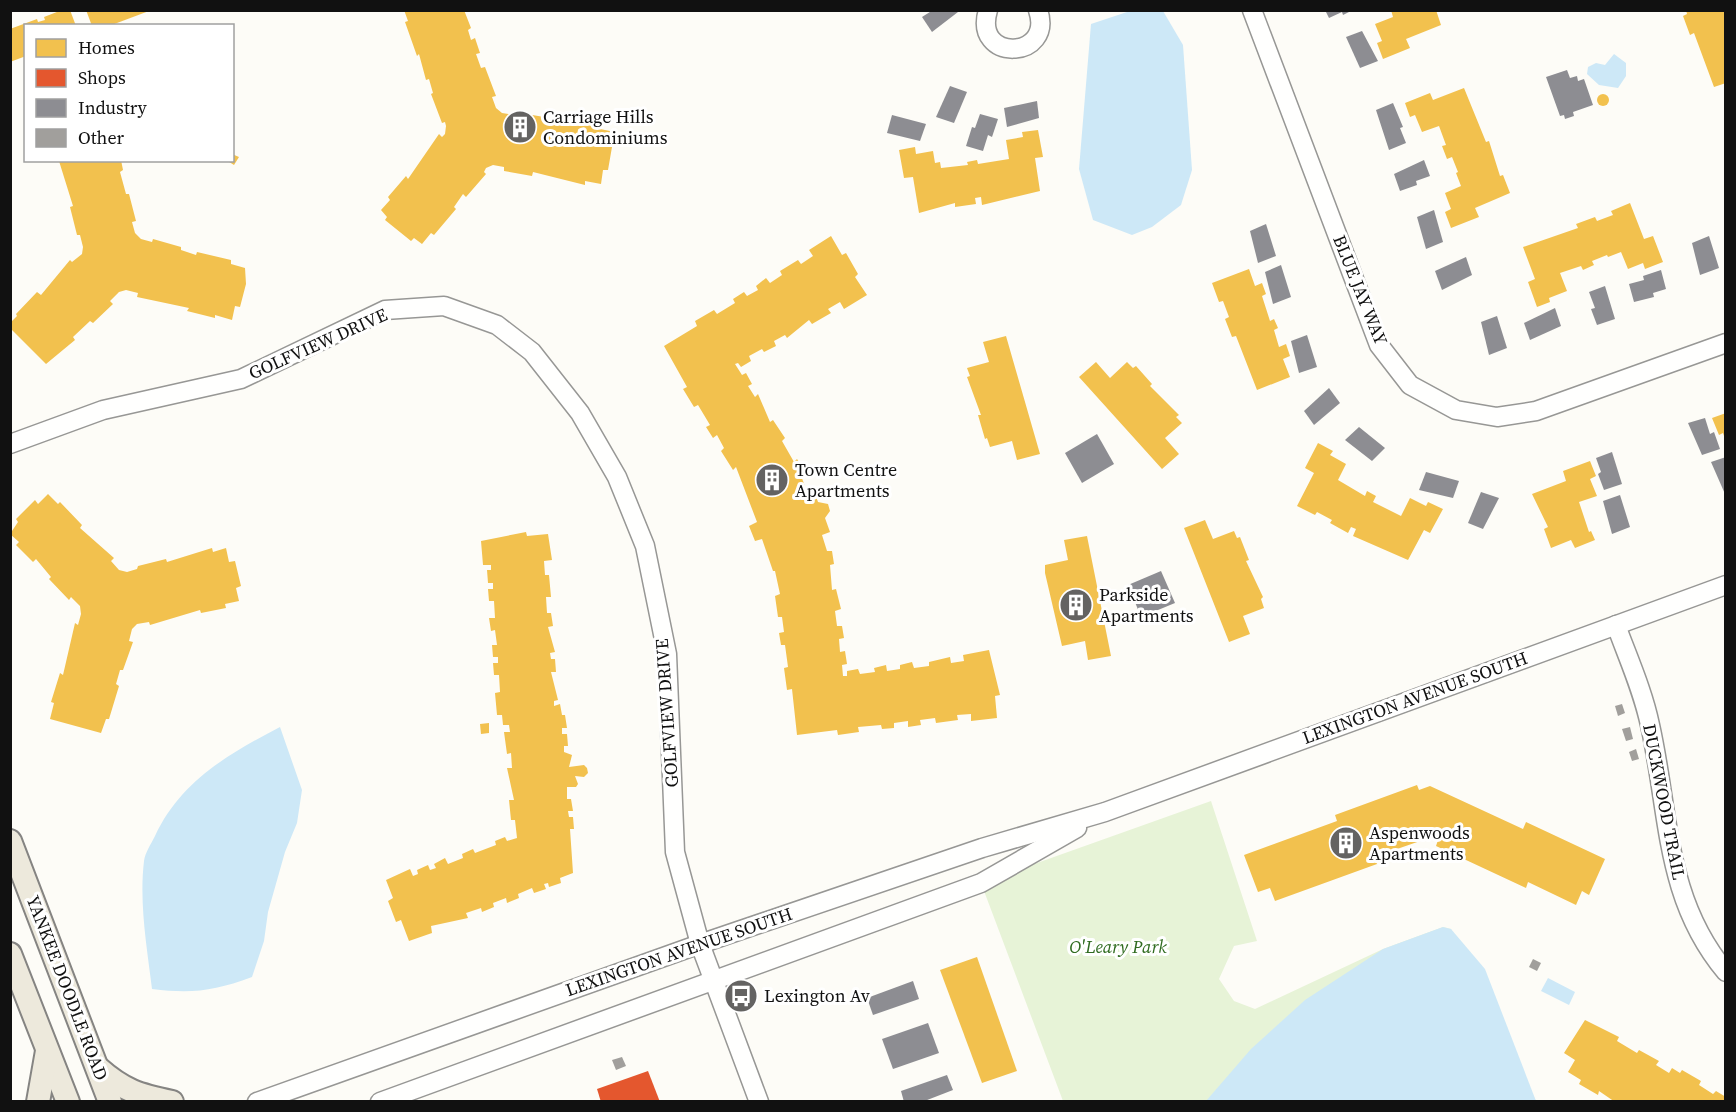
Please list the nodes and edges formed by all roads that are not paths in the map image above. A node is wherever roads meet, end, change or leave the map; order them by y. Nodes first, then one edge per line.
1 (988, 10) edge
2 (1038, 10) edge
3 (1252, 10) edge
4 (1725, 343) edge
5 (10, 444) edge
6 (1725, 585) edge
7 (1616, 625) junction
8 (1104, 812) junction
9 (10, 842) edge
10 (700, 944) junction
11 (10, 954) edge
12 (1725, 972) edge
13 (714, 980) junction
14 (48, 1050) junction
15 (97, 1068) junction
16 (38, 1101) edge
17 (68, 1101) edge
18 (110, 1101) edge
19 (172, 1101) edge
20 (256, 1101) edge
21 (380, 1101) edge
22 (759, 1101) edge

1 - 2 street
3 - 4 street, BLUE JAY WAY
5 - 10 street, GOLFVIEW DRIVE
6 - 7 street, LEXINGTON AVENUE SOUTH
7 - 8 street, LEXINGTON AVENUE SOUTH
7 - 12 street, DUCKWOOD TRAIL
8 - 10 street, LEXINGTON AVENUE SOUTH
8 - 13 street, LEXINGTON AVENUE SOUTH
9 - 15 main road, YANKEE DOODLE ROAD
10 - 13 street, GOLFVIEW DRIVE
10 - 20 street, LEXINGTON AVENUE SOUTH
11 - 14 main road
13 - 21 street, LEXINGTON AVENUE SOUTH
13 - 22 street, GOLFVIEW DRIVE
14 - 16 main road
14 - 17 main road
15 - 18 main road, YANKEE DOODLE ROAD
15 - 19 main road

